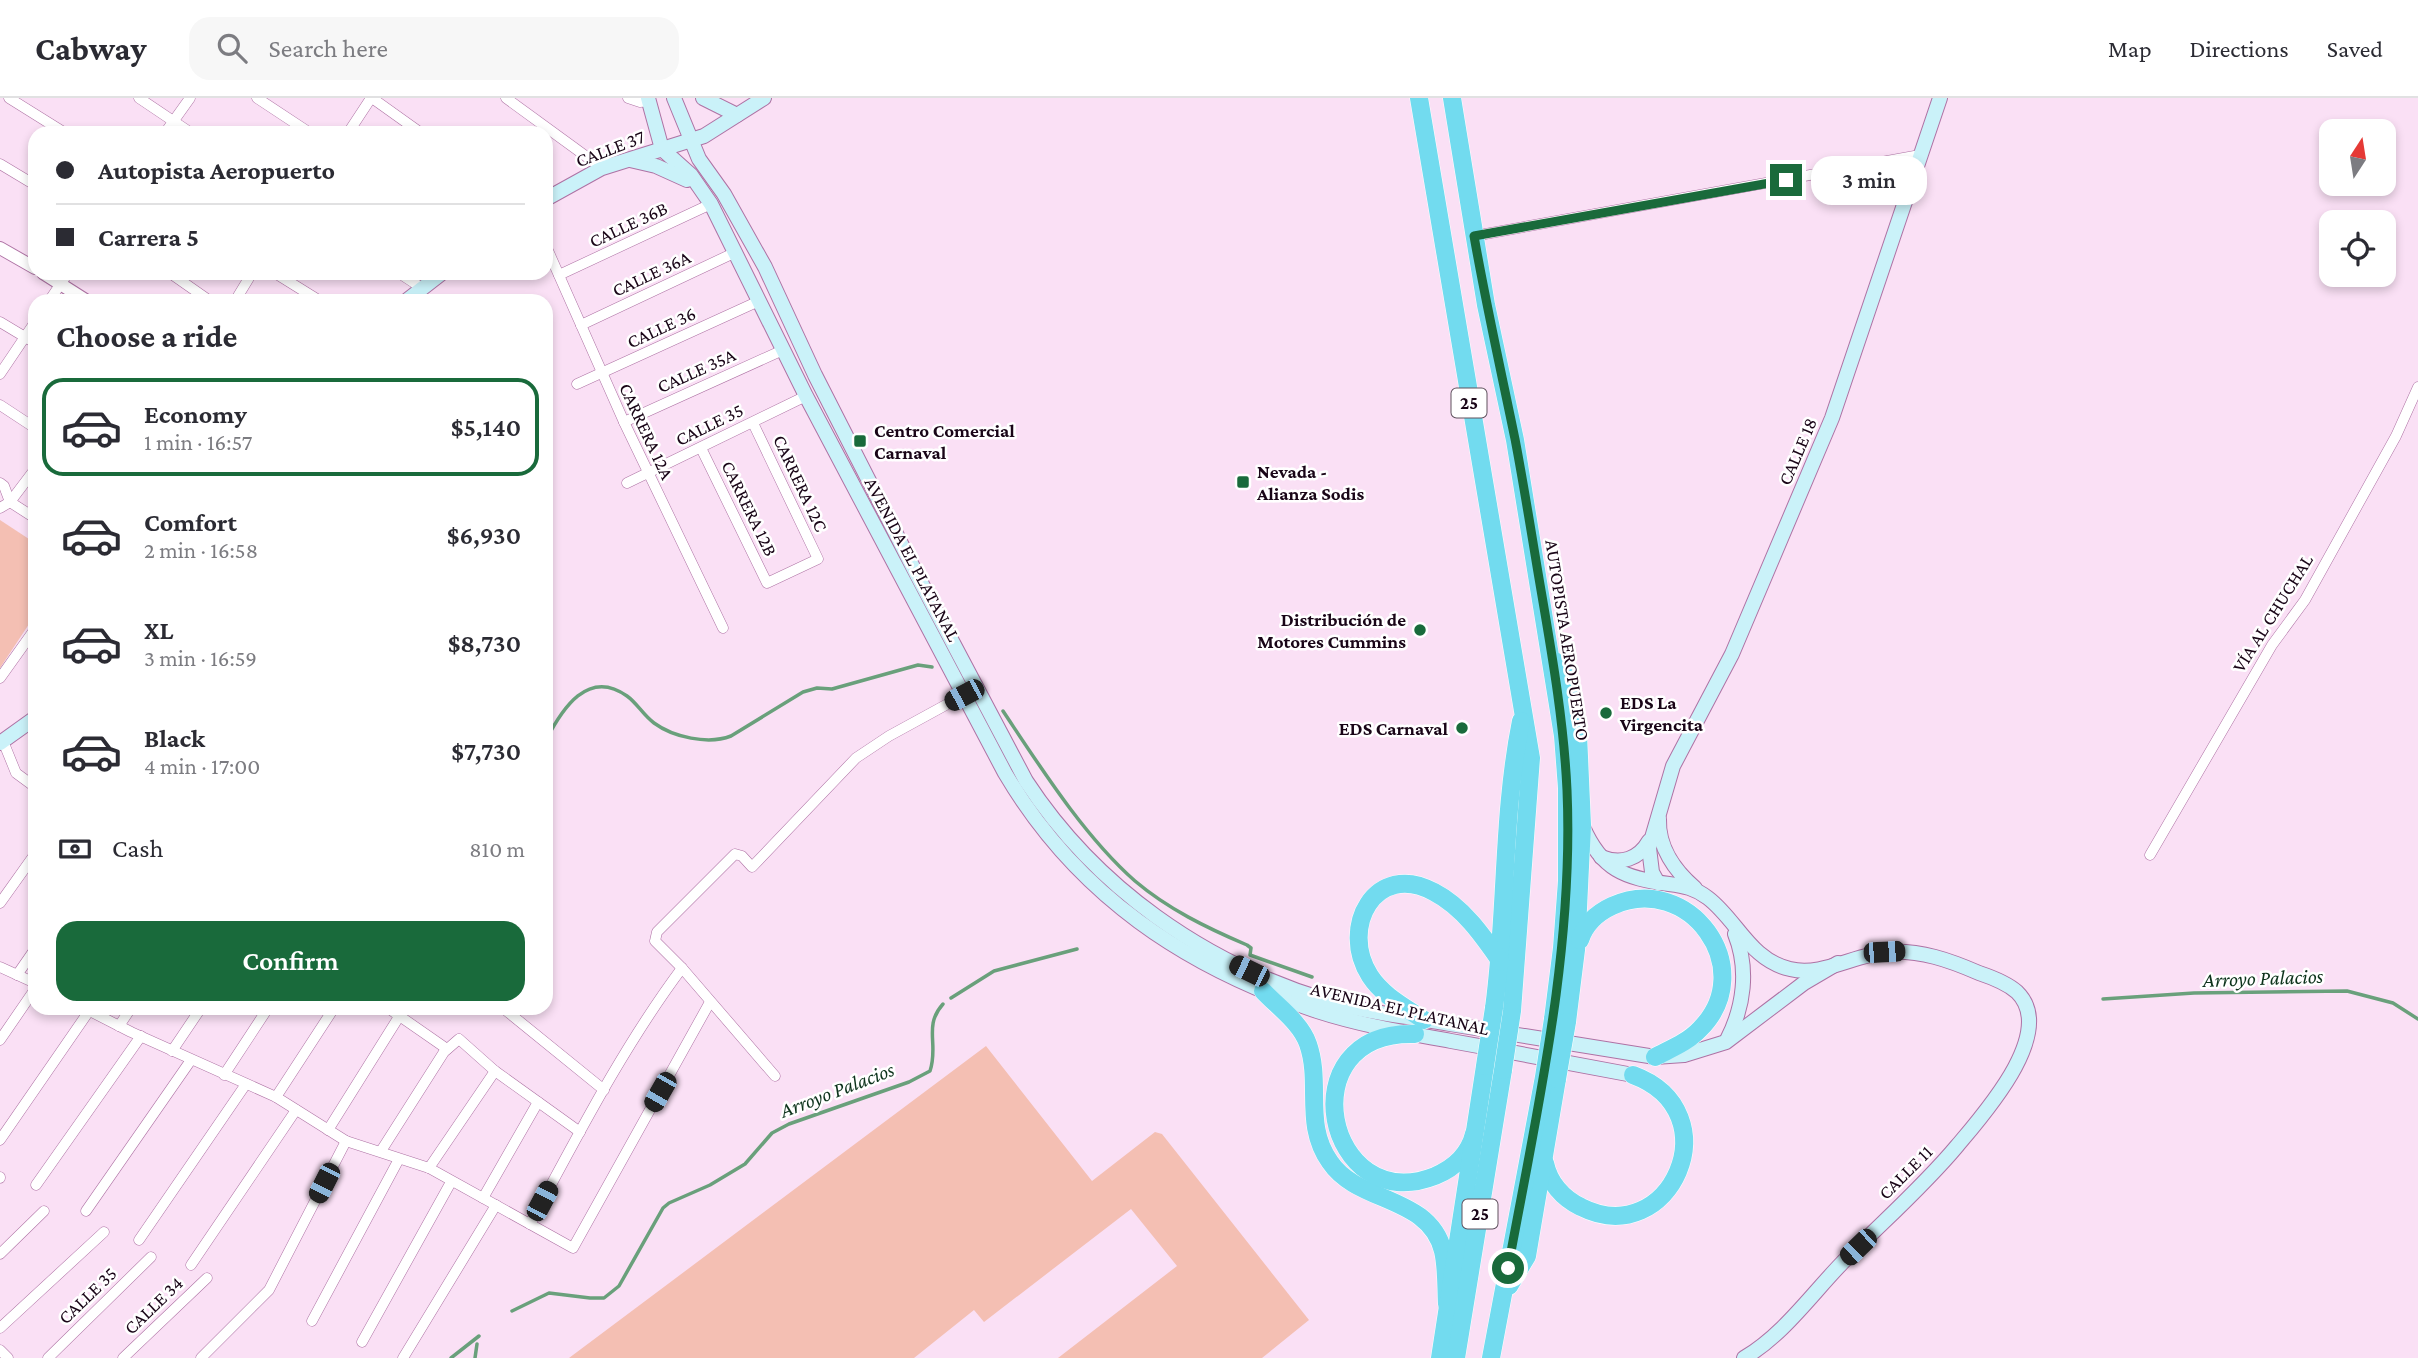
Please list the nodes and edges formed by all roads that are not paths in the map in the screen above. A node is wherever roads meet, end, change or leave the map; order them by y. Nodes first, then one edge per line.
1 (9, 98) edge
2 (139, 98) edge
3 (190, 98) edge
4 (257, 98) edge
5 (372, 98) edge
6 (506, 98) edge
7 (628, 98) edge
8 (674, 98) edge
9 (703, 98) edge
10 (764, 98) edge
11 (1419, 98) edge
12 (1452, 98) edge
13 (1940, 98) edge
14 (648, 99) edge
15 (737, 116) junction
16 (174, 121) junction
17 (54, 126) edge
18 (171, 126) edge
19 (181, 126) edge
20 (299, 126) edge
21 (353, 126) edge
22 (411, 126) edge
23 (544, 126) edge
24 (553, 132) edge
25 (692, 141) junction
26 (662, 149) junction
27 (1920, 155) junction
28 (629, 159) junction
29 (0, 164) edge
30 (602, 168) junction
31 (28, 181) edge
32 (700, 187) junction
33 (553, 195) edge
34 (711, 204) junction
35 (1474, 236) junction
36 (0, 248) edge
37 (736, 252) junction
38 (553, 262) edge
39 (28, 264) edge
40 (559, 275) junction
41 (67, 280) edge
42 (180, 280) edge
43 (286, 280) edge
44 (410, 280) edge
45 (433, 280) edge
46 (422, 288) junction
47 (80, 294) edge
48 (199, 294) edge
49 (309, 294) edge
50 (415, 294) edge
51 (760, 301) junction
52 (0, 323) edge
53 (581, 325) junction
54 (28, 332) edge
55 (25, 337) junction
56 (28, 339) edge
57 (783, 350) junction
58 (601, 373) junction
59 (0, 374) edge
60 (577, 384) dead end
61 (2418, 387) edge
62 (806, 396) junction
63 (0, 405) edge
64 (624, 422) junction
65 (28, 423) edge
66 (753, 423) junction
67 (701, 448) junction
68 (647, 473) junction
69 (28, 478) edge
70 (0, 483) edge
71 (627, 483) dead end
72 (10, 502) junction
73 (0, 508) edge
74 (28, 514) edge
75 (914, 569) junction
76 (767, 583) joint
77 (904, 583) junction
78 (723, 628) dead end
79 (28, 639) edge
80 (1551, 653) junction
81 (0, 678) edge
82 (964, 695) junction
83 (1524, 707) junction
84 (28, 723) edge
85 (1, 742) edge
86 (28, 782) edge
87 (1659, 806) junction
88 (1582, 825) junction
89 (1651, 836) junction
90 (2150, 855) dead end
91 (1599, 856) junction
92 (28, 864) edge
93 (1658, 883) junction
94 (1696, 889) junction
95 (0, 903) edge
96 (1731, 923) junction
97 (1576, 950) junction
98 (28, 959) edge
99 (1501, 962) junction
100 (1838, 963) junction
101 (0, 967) edge
102 (682, 968) junction
103 (17, 975) junction
104 (28, 980) edge
105 (1263, 991) junction
106 (28, 999) edge
107 (710, 1002) junction
108 (1503, 1010) junction
109 (83, 1015) edge
110 (98, 1015) edge
111 (126, 1015) edge
112 (196, 1015) edge
113 (263, 1015) edge
114 (329, 1015) edge
115 (400, 1015) joint
116 (512, 1015) edge
117 (2029, 1020) joint
118 (1560, 1021) junction
119 (119, 1026) junction
120 (1420, 1027) junction
121 (141, 1036) junction
122 (0, 1040) edge
123 (1726, 1042) junction
124 (447, 1049) junction
125 (172, 1051) junction
126 (1655, 1057) junction
127 (191, 1059) junction
128 (495, 1071) junction
129 (224, 1074) junction
130 (1633, 1075) joint
131 (775, 1076) dead end
132 (1551, 1078) junction
133 (246, 1084) junction
134 (604, 1090) junction
135 (276, 1097) junction
136 (538, 1102) junction
137 (296, 1110) junction
138 (328, 1130) junction
139 (580, 1132) junction
140 (1474, 1134) junction
141 (0, 1140) edge
142 (346, 1141) junction
143 (381, 1151) junction
144 (399, 1159) junction
145 (1545, 1163) junction
146 (429, 1168) junction
147 (452, 1182) junction
148 (36, 1185) dead end
149 (482, 1198) junction
150 (496, 1205) junction
151 (44, 1211) dead end
152 (86, 1211) dead end
153 (530, 1224) junction
154 (104, 1231) dead end
155 (139, 1240) dead end
156 (0, 1254) edge
157 (151, 1257) dead end
158 (191, 1265) dead end
159 (207, 1278) dead end
160 (1503, 1296) junction
161 (1447, 1304) junction
162 (312, 1321) dead end
163 (0, 1328) edge
164 (362, 1342) dead end
165 (0, 1350) edge
166 (8, 1358) edge
167 (48, 1358) edge
168 (123, 1358) edge
169 (201, 1358) edge
170 (403, 1358) edge
171 (1440, 1358) edge
172 (1456, 1358) edge
173 (1491, 1358) edge
174 (1744, 1358) edge

1 - 17 street
2 - 16 street
3 - 16 street
4 - 20 street
5 - 21 street
5 - 22 street
6 - 23 street
7 - 14 street
8 - 25 main road, AVENIDA EL PLATANAL
9 - 15 main road
10 - 15 main road, CALLE 37
11 - 83 highway, 25
12 - 35 highway, AUTOPISTA AEROPUERTO / 25
13 - 27 main road, CALLE 18
14 - 26 main road, AVENIDA EL PLATANAL
15 - 25 main road, CALLE 37
16 - 18 street
16 - 19 street
24 - 30 street
25 - 26 main road, CALLE 37
25 - 75 main road, AVENIDA EL PLATANAL
26 - 28 main road, CALLE 37
26 - 32 main road, AVENIDA EL PLATANAL
27 - 35 street
27 - 87 main road, CALLE 18
28 - 30 main road, CALLE 37
28 - 32 main road
29 - 31 street
30 - 33 main road, CALLE 37
32 - 34 main road, AVENIDA EL PLATANAL
34 - 37 main road, AVENIDA EL PLATANAL
34 - 40 street, CALLE 36B
35 - 80 highway, AUTOPISTA AEROPUERTO / 25
36 - 39 street
37 - 51 main road, AVENIDA EL PLATANAL
37 - 53 street, CALLE 36A
38 - 40 street, CARRERA 12A
40 - 53 street, CARRERA 12A
41 - 47 street
42 - 48 street
43 - 49 street
44 - 46 street
45 - 46 main road
46 - 50 main road
51 - 57 main road, AVENIDA EL PLATANAL
51 - 58 street, CALLE 36
52 - 55 street
53 - 58 street, CARRERA 12A
54 - 55 street
55 - 56 street
55 - 59 street
57 - 62 main road, AVENIDA EL PLATANAL
57 - 64 street, CALLE 35A
58 - 60 street, CALLE 36
58 - 64 street, CARRERA 12A
61 - 90 street, VÍA AL CHUCHAL
62 - 66 street, CALLE 35
62 - 77 main road, AVENIDA EL PLATANAL
63 - 65 street
64 - 68 street, CARRERA 12A
66 - 67 street, CALLE 35
66 - 76 street, CARRERA 12C
67 - 68 street, CALLE 35
67 - 76 street, CARRERA 12B
68 - 71 street, CALLE 35
68 - 78 street, CARRERA 12A
69 - 72 street
70 - 72 street
72 - 73 street
72 - 74 street
75 - 77 main road
75 - 120 main road, AVENIDA EL PLATANAL
77 - 82 main road, AVENIDA EL PLATANAL
79 - 81 street
80 - 88 highway
80 - 118 highway, AUTOPISTA AEROPUERTO / 25
82 - 102 street
82 - 105 main road, AVENIDA EL PLATANAL
83 - 99 highway
83 - 108 highway, 25
84 - 85 main road
85 - 86 street
87 - 89 main road, CALLE 18
87 - 94 main road, CALLE 18
88 - 91 main road
88 - 97 highway
89 - 91 main road
89 - 93 main road, CALLE 18
91 - 93 main road
92 - 95 street
93 - 94 main road
94 - 96 main road, AVENIDA EL PLATANAL
96 - 100 main road, AVENIDA EL PLATANAL
96 - 123 main road
97 - 118 highway
97 - 126 highway
98 - 103 street
99 - 108 highway
99 - 120 highway
100 - 117 main road, AVENIDA EL PLATANAL
100 - 123 main road, AVENIDA EL PLATANAL
101 - 103 street
102 - 107 street
102 - 134 street
103 - 104 street
105 - 120 main road, AVENIDA EL PLATANAL
105 - 161 highway
106 - 122 street
107 - 131 street
107 - 153 street
108 - 140 highway, bridge
108 - 172 highway, 25, bridge
109 - 141 street
110 - 119 street
111 - 119 street
112 - 125 street
113 - 129 street
114 - 135 street
115 - 124 street
115 - 138 street
116 - 134 street
117 - 174 main road, CALLE 11
118 - 132 highway, AUTOPISTA AEROPUERTO / 25, bridge
119 - 121 street
120 - 126 main road, AVENIDA EL PLATANAL
120 - 130 main road, AVENIDA EL PLATANAL
120 - 140 highway
121 - 125 street
121 - 148 street
123 - 126 main road, AVENIDA EL PLATANAL
124 - 128 street
124 - 143 street
125 - 127 street
127 - 129 street
127 - 152 street
128 - 136 street
128 - 146 street
129 - 133 street
130 - 145 highway
132 - 145 highway
132 - 160 highway, AUTOPISTA AEROPUERTO / 25
133 - 135 street
133 - 155 street
134 - 139 street
135 - 137 street
136 - 139 street
136 - 149 street
137 - 138 street
137 - 158 street
138 - 142 street
139 - 153 street
140 - 161 highway
142 - 143 street
142 - 169 street
143 - 144 street
144 - 146 street
144 - 162 street
145 - 160 highway
146 - 147 street
147 - 149 street
147 - 164 street
149 - 150 street
150 - 153 street
150 - 170 street
151 - 156 street
154 - 163 street
157 - 167 street, CALLE 35
159 - 168 street, CALLE 34
160 - 173 highway, AUTOPISTA AEROPUERTO / 25
161 - 171 highway
165 - 166 street

